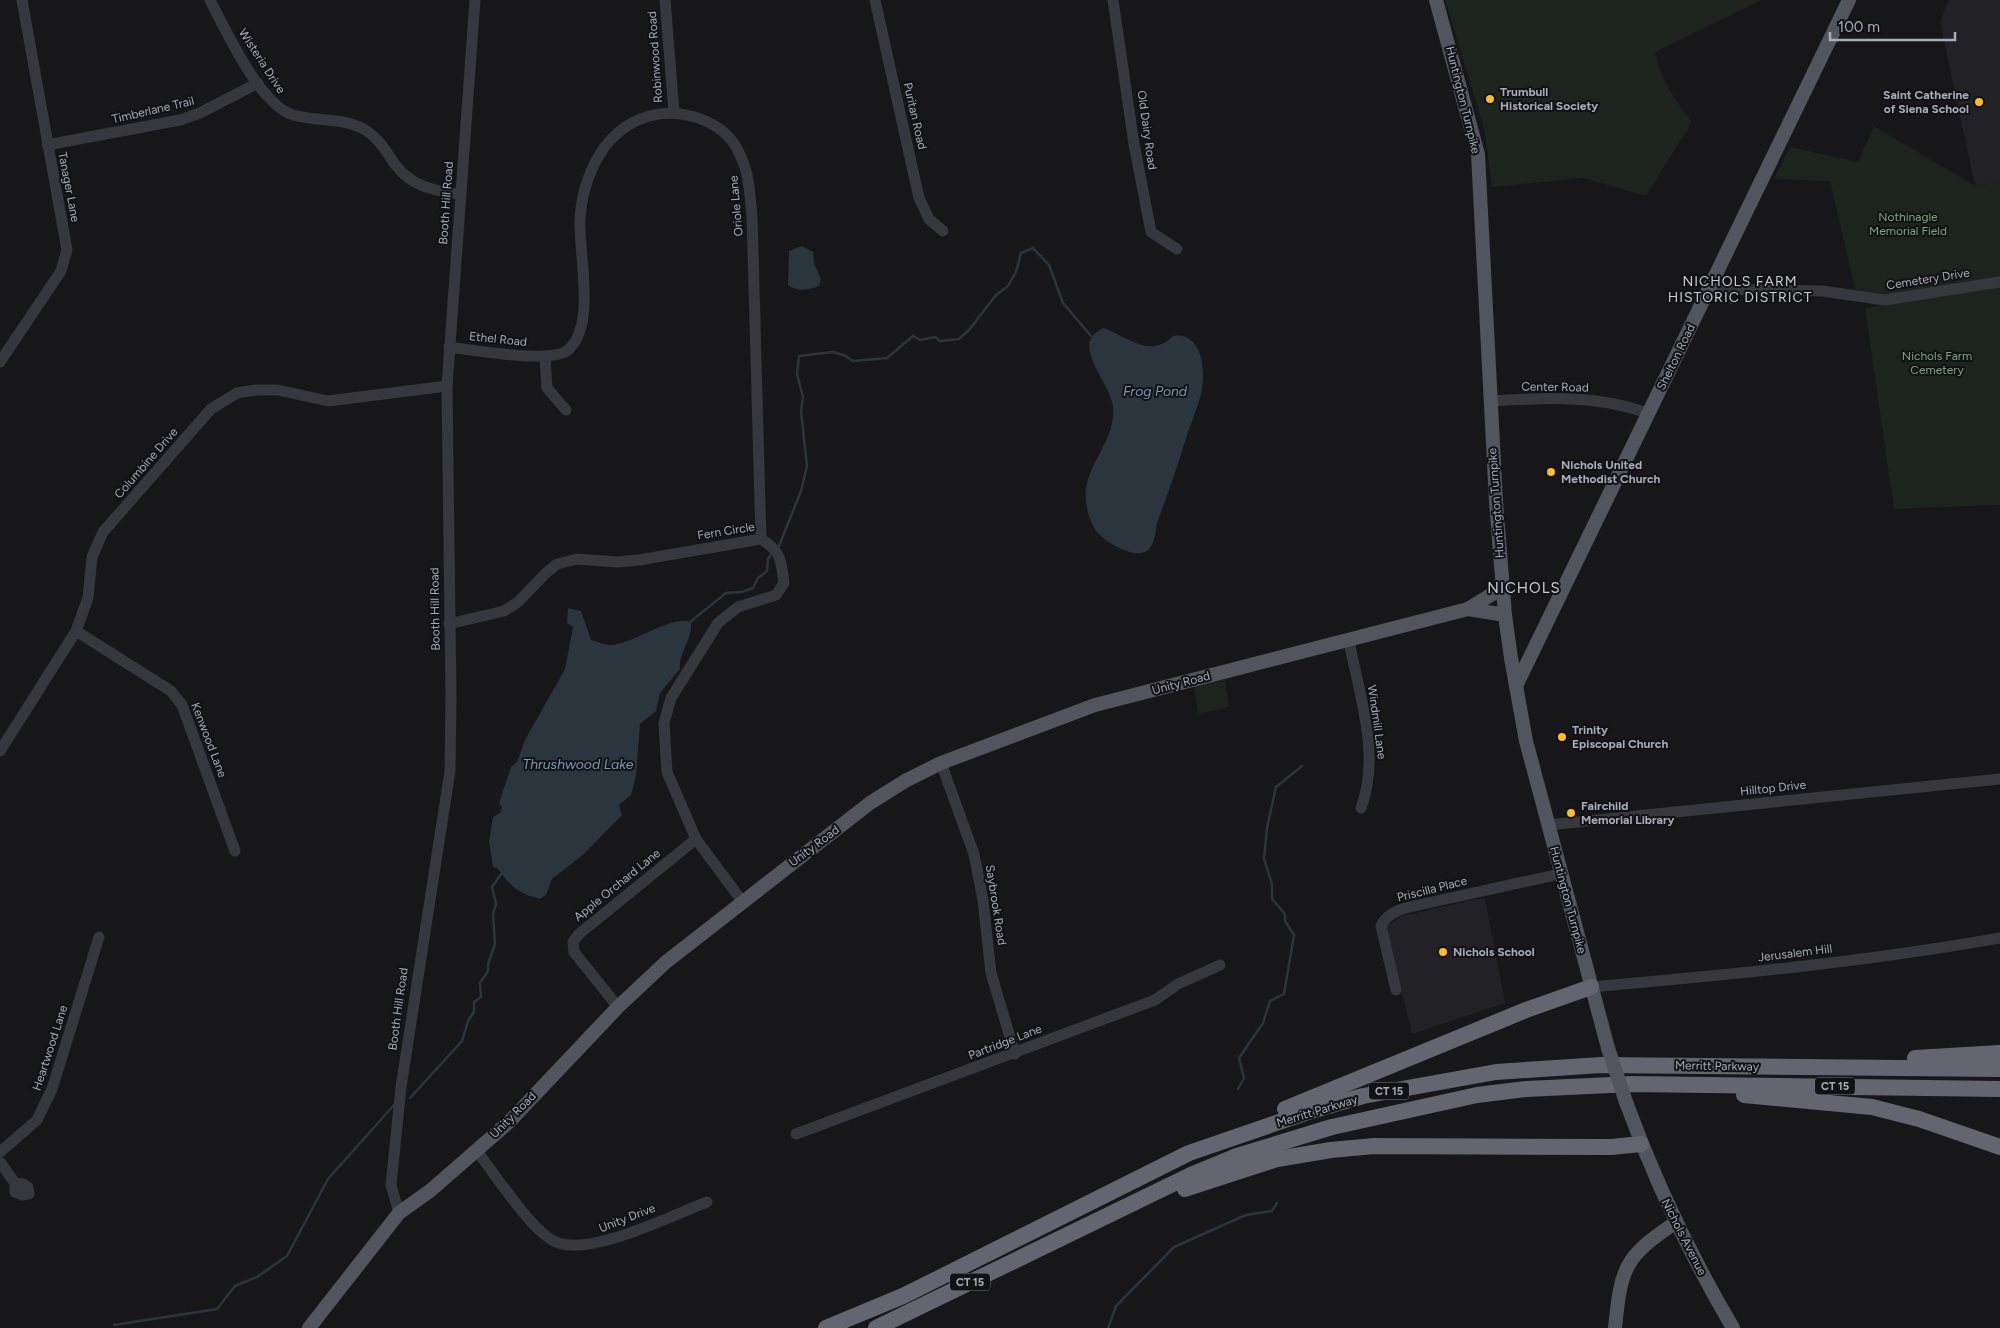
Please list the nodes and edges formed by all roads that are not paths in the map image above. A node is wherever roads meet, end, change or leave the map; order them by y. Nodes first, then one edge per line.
1 (22, 0) edge
2 (210, 0) edge
3 (475, 0) edge
4 (665, 0) edge
5 (875, 0) edge
6 (1113, 0) edge
7 (1436, 0) edge
8 (1849, 0) edge
9 (258, 83) junction
10 (674, 112) junction
11 (47, 145) junction
12 (460, 194) junction
13 (943, 231) dead end
14 (1177, 249) dead end
15 (2000, 282) edge
16 (1710, 289) junction
17 (449, 347) junction
18 (545, 358) junction
19 (0, 362) edge
20 (447, 386) junction
21 (1490, 401) junction
22 (566, 410) dead end
23 (1649, 414) junction
24 (761, 539) junction
25 (1502, 588) junction
26 (1468, 609) junction
27 (1505, 615) junction
28 (449, 624) junction
29 (76, 631) junction
30 (1348, 641) junction
31 (1516, 686) junction
32 (0, 751) edge
33 (941, 763) junction
34 (2000, 779) edge
35 (1361, 808) dead end
36 (1548, 825) junction
37 (696, 838) junction
38 (235, 851) dead end
39 (1560, 874) junction
40 (742, 901) junction
41 (99, 937) dead end
42 (2000, 938) edge
43 (1220, 965) dead end
44 (1592, 987) junction
45 (1396, 990) dead end
46 (618, 1007) junction
47 (2000, 1053) edge
48 (1015, 1054) junction
49 (1712, 1066) junction
50 (2000, 1068) edge
51 (1670, 1084) junction
52 (2000, 1089) edge
53 (796, 1134) dead end
54 (1641, 1144) junction
55 (2000, 1147) edge
56 (477, 1151) junction
57 (0, 1152) edge
58 (1189, 1153) junction
59 (0, 1162) edge
60 (15, 1183) dead end
61 (707, 1202) dead end
62 (1122, 1210) junction
63 (399, 1213) junction
64 (1675, 1223) junction
65 (309, 1328) edge
66 (826, 1328) edge
67 (876, 1328) edge
68 (1615, 1328) edge
69 (1733, 1328) edge

1 - 11 street, Tanager Lane
2 - 9 street, Wisteria Drive
3 - 12 street, Booth Hill Road
4 - 10 street, Robinwood Road
5 - 13 street, Puritan Road
6 - 14 street, Old Dairy Road
7 - 21 main road, Huntington Turnpike
8 - 16 main road, Shelton Road
9 - 11 street, Timberlane Trail
9 - 12 street, Wisteria Drive
10 - 18 street, Oriole Lane
10 - 24 street, Oriole Lane
11 - 19 street, Tanager Lane
12 - 17 street, Booth Hill Road
15 - 16 street, Cemetery Drive
16 - 23 main road, Shelton Road
17 - 18 street, Ethel Road
17 - 20 street, Booth Hill Road
18 - 22 street
20 - 28 street, Booth Hill Road
20 - 29 street, Columbine Drive
21 - 23 street, Center Road
21 - 25 main road, Huntington Turnpike
23 - 31 main road, Shelton Road
24 - 28 street, Fern Circle
24 - 37 street, Fern Circle
25 - 26 main road, Unity Road
25 - 27 main road, Huntington Turnpike
26 - 27 main road, Unity Road
26 - 30 main road, Unity Road
27 - 31 main road, Huntington Turnpike
28 - 63 street, Booth Hill Road
29 - 32 street, Columbine Drive
29 - 38 street, Kenwood Lane
30 - 33 main road, Unity Road
30 - 35 street, Windmill Lane
31 - 36 main road, Huntington Turnpike
33 - 40 main road, Unity Road
33 - 48 street, Saybrook Road
34 - 36 street, Hilltop Drive
36 - 39 main road, Huntington Turnpike
37 - 40 street, Fern Circle
37 - 46 street, Apple Orchard Lane
39 - 44 main road, Huntington Turnpike
39 - 45 street, Priscilla Place
40 - 46 main road, Unity Road
41 - 57 street, Heartwood Lane
42 - 44 street, Jerusalem Hill
43 - 48 street, Partridge Lane
44 - 54 main road, Huntington Turnpike, bridge
44 - 58 highway
46 - 56 main road, Unity Road
47 - 49 highway
48 - 53 street, Partridge Lane
49 - 50 highway, Merritt Parkway / CT 15
49 - 58 highway, Merritt Parkway / CT 15
51 - 52 highway, Merritt Parkway / CT 15
51 - 55 highway
51 - 62 highway, Merritt Parkway / CT 15
54 - 62 highway
54 - 64 main road, Nichols Avenue
56 - 61 street, Unity Drive
56 - 63 main road, Unity Road
58 - 66 highway, Merritt Parkway / CT 15
59 - 60 street
62 - 67 highway, Merritt Parkway / CT 15
63 - 65 main road, Unity Road
64 - 68 main road
64 - 69 main road, Nichols Avenue

